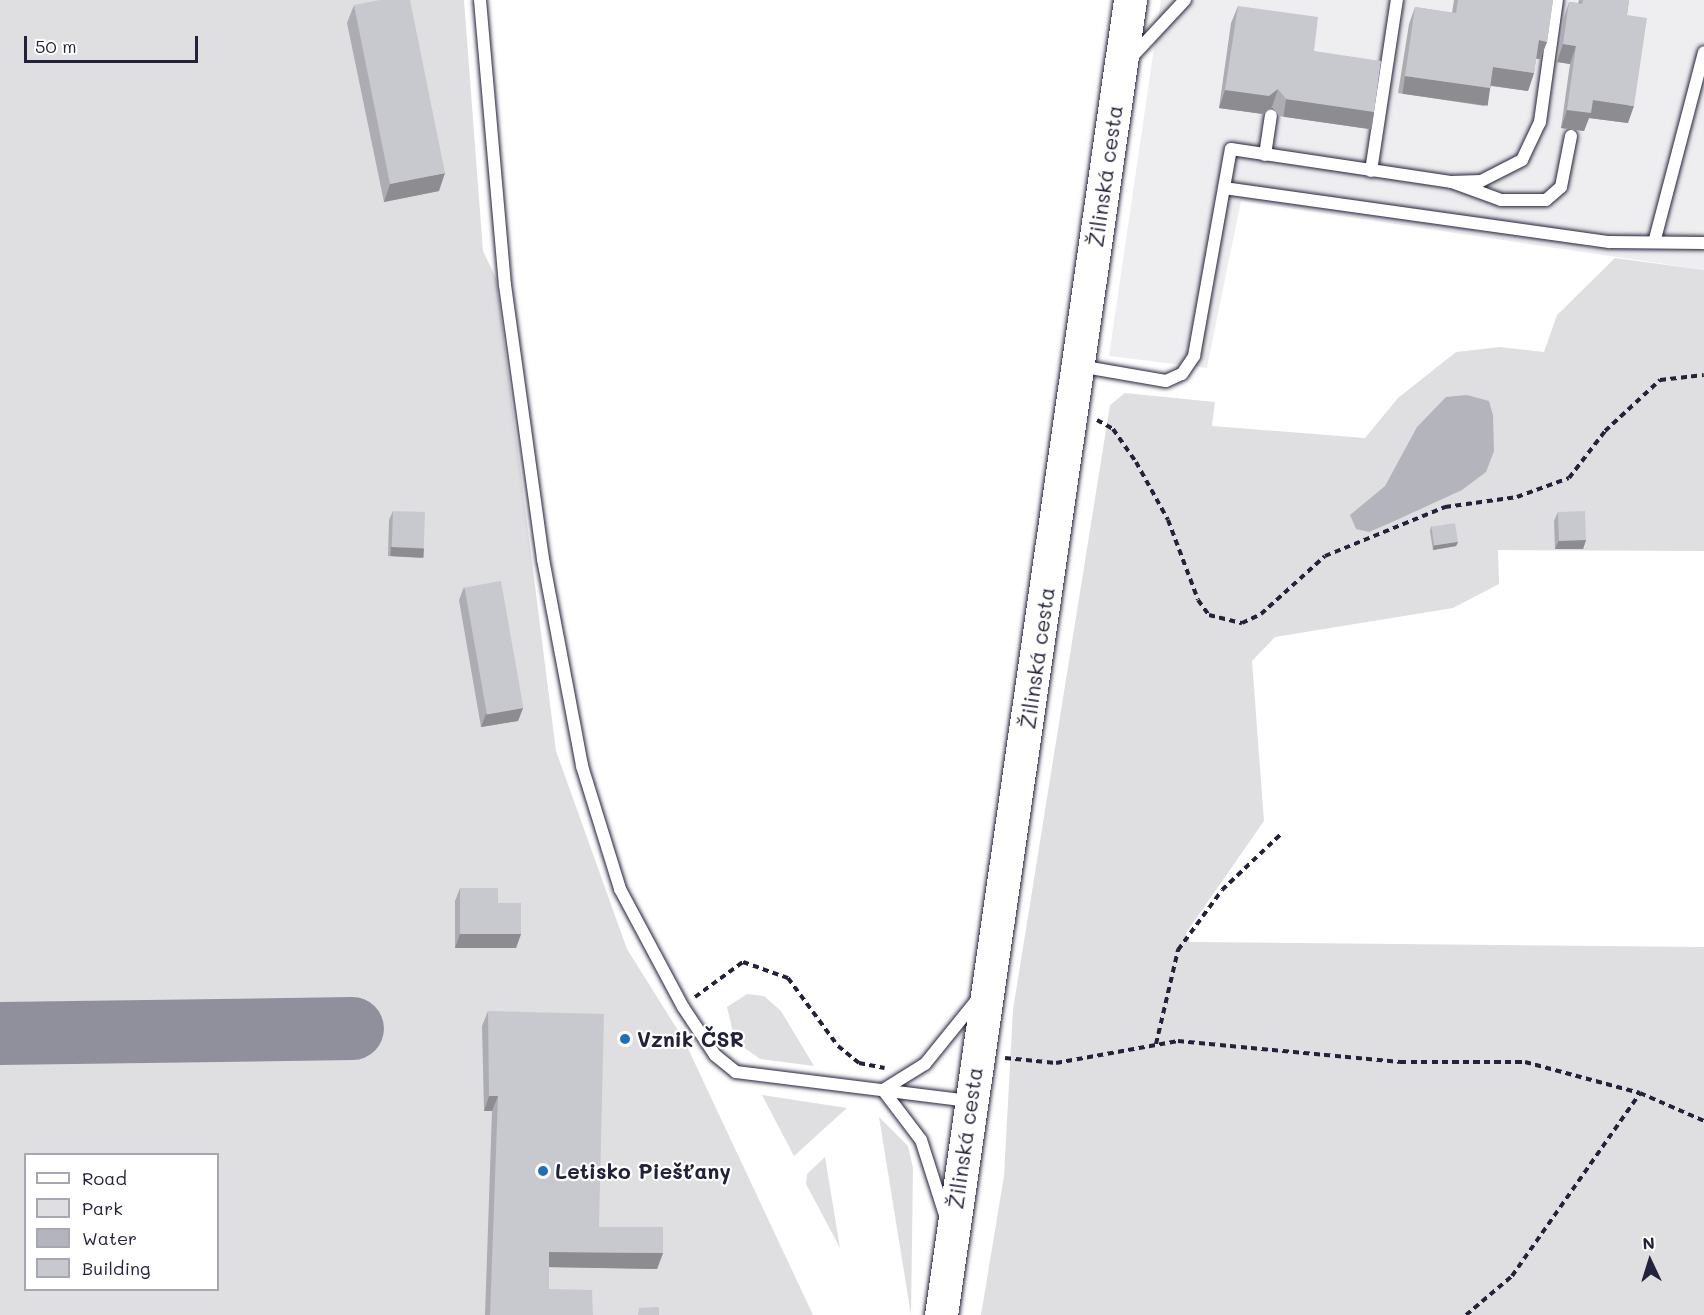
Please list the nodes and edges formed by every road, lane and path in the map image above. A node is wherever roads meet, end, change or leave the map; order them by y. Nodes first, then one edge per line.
1 (480, 0) edge
2 (1130, 0) edge
3 (1185, 0) edge
4 (1397, 0) edge
5 (1557, 0) edge
6 (1704, 52) edge
7 (1120, 69) junction
8 (1272, 115) edge
9 (1571, 136) dead end
10 (1265, 155) junction
11 (1371, 171) junction
12 (1452, 182) junction
13 (1224, 188) junction
14 (1655, 239) junction
15 (1704, 243) edge
16 (1077, 365) junction
17 (1704, 375) edge
18 (1070, 413) junction
19 (1281, 834) dead end
20 (987, 985) junction
21 (684, 1007) junction
22 (1156, 1044) junction
23 (976, 1055) junction
24 (876, 1089) junction
25 (1640, 1094) junction
26 (969, 1101) junction
27 (1704, 1122) edge
28 (951, 1234) junction
29 (941, 1315) edge
30 (1466, 1315) edge

1 - 21 lane
2 - 7 main road, Žilinská cesta
3 - 7 lane
4 - 11 lane
5 - 12 lane
6 - 14 lane
7 - 16 main road, Žilinská cesta
8 - 10 lane
9 - 12 lane
10 - 11 lane
10 - 13 lane
11 - 12 lane
13 - 14 lane
13 - 16 lane
14 - 15 lane
16 - 18 main road, Žilinská cesta
17 - 18 path
18 - 20 main road, Žilinská cesta
19 - 22 path
20 - 23 main road, Žilinská cesta
20 - 24 lane
21 - 24 lane
21 - 24 path
22 - 23 path
22 - 25 path
23 - 26 main road, Žilinská cesta
24 - 26 lane
24 - 28 lane
25 - 27 path
25 - 30 path
26 - 28 main road, Žilinská cesta
28 - 29 main road, Žilinská cesta

